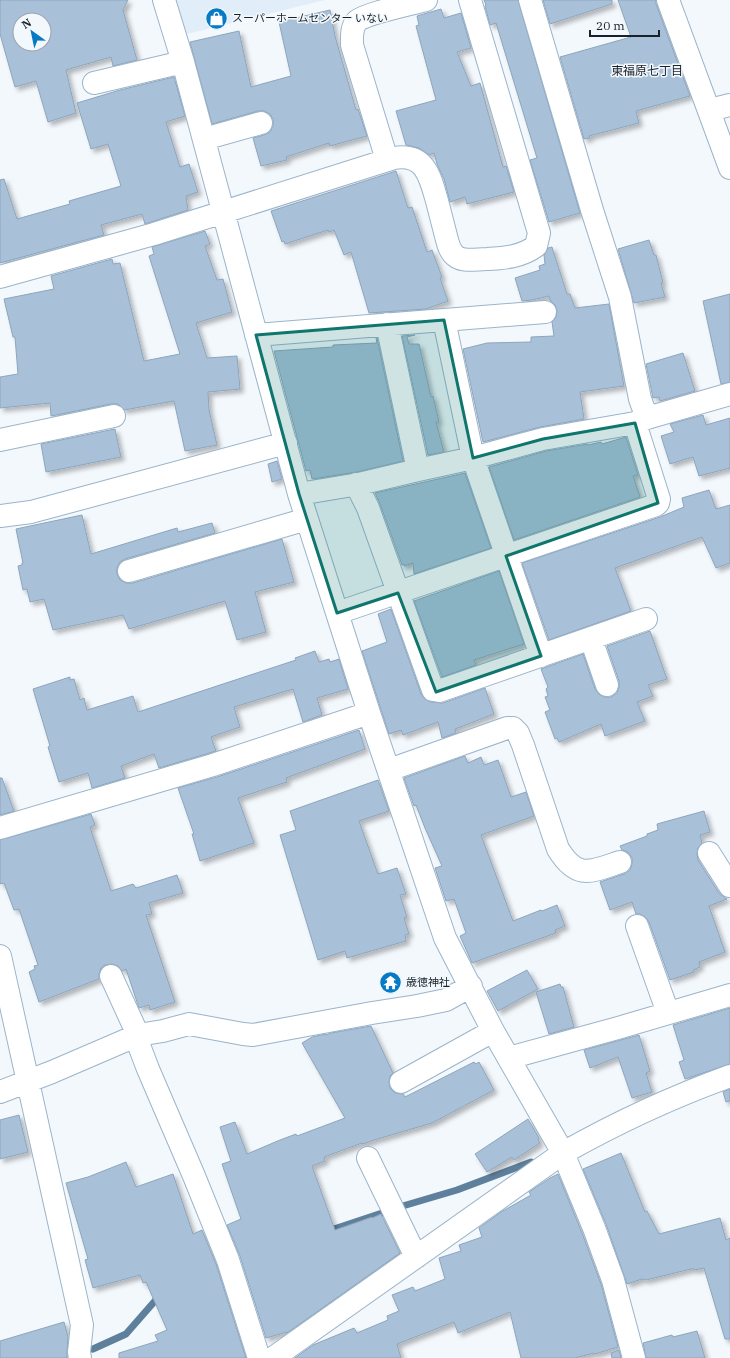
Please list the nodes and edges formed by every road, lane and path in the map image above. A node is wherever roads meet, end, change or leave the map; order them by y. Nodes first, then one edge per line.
1 (164, 0) edge
2 (426, 0) edge
3 (470, 0) edge
4 (530, 0) edge
5 (668, 0) edge
6 (183, 62) junction
7 (94, 83) dead end
8 (720, 108) edge
9 (261, 122) dead end
10 (204, 139) junction
11 (387, 160) junction
12 (730, 168) edge
13 (223, 212) junction
14 (0, 277) edge
15 (545, 312) dead end
16 (444, 320) junction
17 (387, 324) junction
18 (256, 334) junction
19 (730, 394) edge
20 (114, 416) dead end
21 (641, 421) junction
22 (0, 440) edge
23 (286, 444) junction
24 (473, 458) junction
25 (418, 470) junction
26 (356, 484) junction
27 (299, 494) junction
28 (0, 516) edge
29 (307, 519) junction
30 (506, 556) junction
31 (130, 571) dead end
32 (398, 593) junction
33 (337, 613) junction
34 (646, 619) dead end
35 (591, 638) junction
36 (540, 656) junction
37 (607, 685) dead end
38 (369, 713) junction
39 (389, 770) junction
40 (0, 828) edge
41 (709, 853) dead end
42 (620, 862) dead end
43 (730, 886) edge
44 (637, 926) dead end
45 (0, 958) edge
46 (111, 976) dead end
47 (470, 986) junction
48 (730, 995) edge
49 (668, 1013) junction
50 (493, 1031) junction
51 (138, 1035) junction
52 (509, 1058) junction
53 (730, 1076) edge
54 (27, 1082) junction
55 (401, 1082) dead end
56 (0, 1092) edge
57 (563, 1154) junction
58 (368, 1158) dead end
59 (416, 1257) junction
60 (80, 1358) edge
61 (259, 1358) edge
62 (273, 1358) edge
63 (634, 1358) edge

1 - 6 street
2 - 11 street
3 - 11 street
4 - 21 street
5 - 8 street
6 - 7 street
6 - 10 street
8 - 12 street
9 - 10 street
10 - 13 street
11 - 13 street
13 - 14 street
13 - 18 street
15 - 16 street
16 - 17 street
16 - 24 street
17 - 18 street
17 - 25 street
18 - 23 street
19 - 21 street
20 - 22 street
21 - 24 street
21 - 30 street
23 - 27 street
23 - 28 street
24 - 25 street
24 - 30 street
25 - 26 street
26 - 27 street
26 - 32 street
27 - 29 street
29 - 31 street
29 - 33 street
30 - 32 street
30 - 36 street
32 - 33 street
32 - 36 street
33 - 38 street
34 - 35 street
35 - 36 street
35 - 37 street
38 - 39 street
38 - 40 street
39 - 42 street
39 - 47 street
41 - 43 street
44 - 49 street
45 - 54 street
46 - 51 street
47 - 50 street
47 - 51 street
48 - 49 street
49 - 52 street
50 - 52 street
50 - 55 street
51 - 54 street
51 - 61 street
52 - 57 street
53 - 57 street
54 - 56 street
54 - 60 street
57 - 59 street
57 - 63 street
58 - 59 street
59 - 62 street

